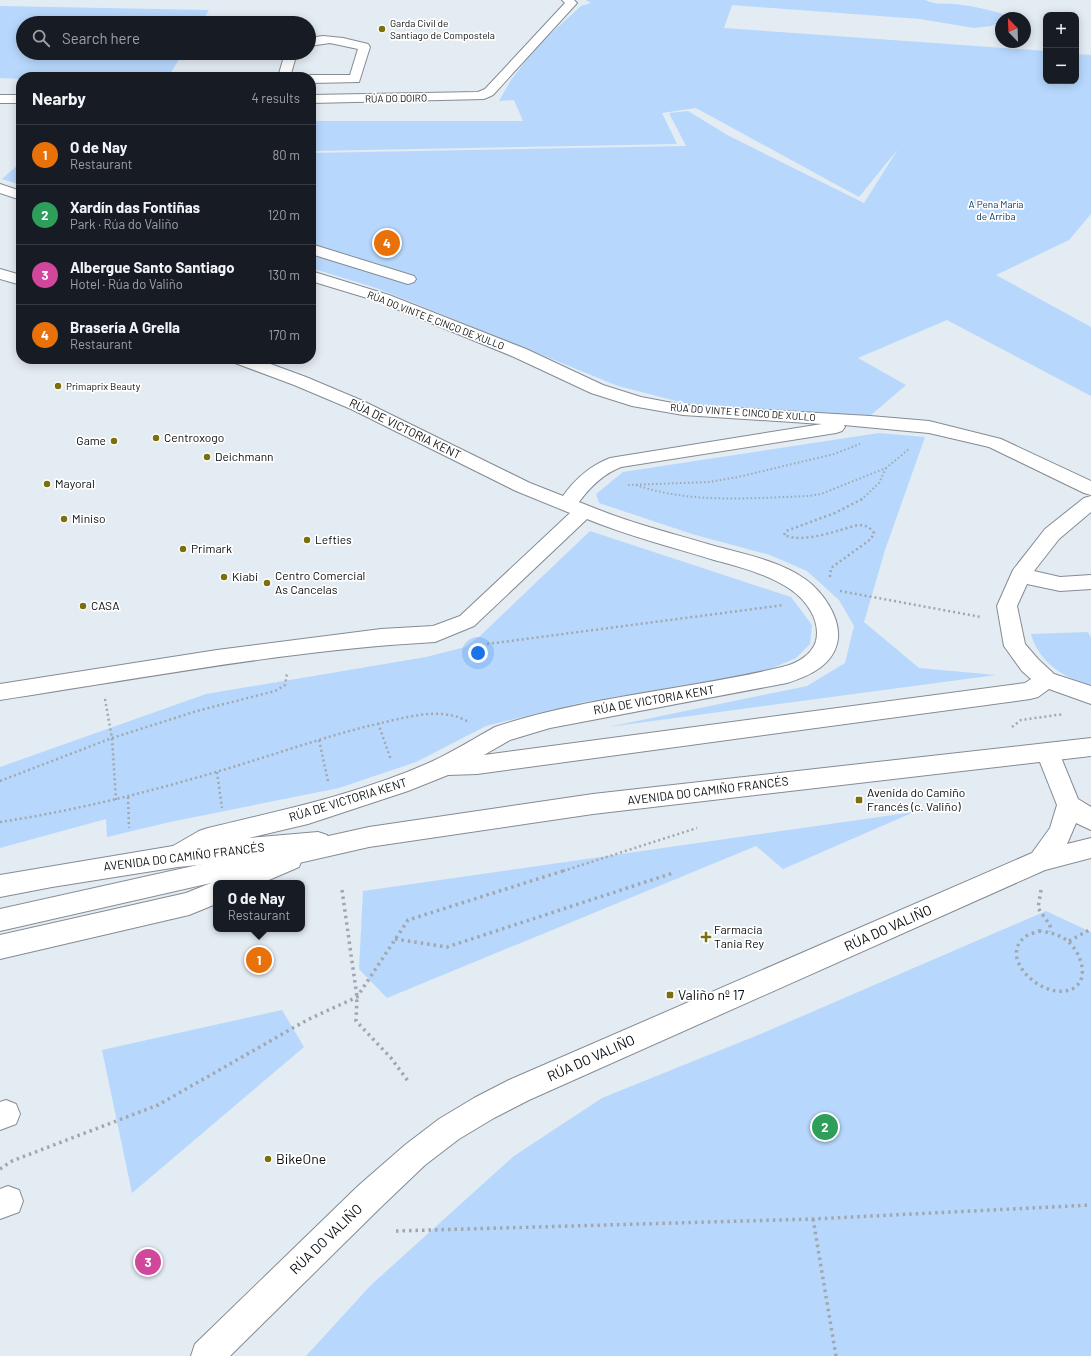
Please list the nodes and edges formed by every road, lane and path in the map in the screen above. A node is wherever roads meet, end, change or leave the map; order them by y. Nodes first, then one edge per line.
1 (568, 0) edge
2 (316, 40) edge
3 (289, 60) edge
4 (285, 72) edge
5 (316, 79) edge
6 (316, 98) edge
7 (0, 99) edge
8 (16, 99) edge
9 (0, 188) edge
10 (16, 194) edge
11 (316, 250) edge
12 (0, 274) edge
13 (316, 278) edge
14 (16, 279) edge
15 (408, 279) dead end
16 (254, 364) edge
17 (870, 421) junction
18 (863, 442) dead end
19 (912, 445) dead end
20 (886, 468) junction
21 (1091, 489) edge
22 (1091, 502) edge
23 (575, 507) junction
24 (1020, 575) junction
25 (1091, 582) edge
26 (831, 583) dead end
27 (833, 589) dead end
28 (785, 605) dead end
29 (1011, 623) junction
30 (487, 644) dead end
31 (1046, 680) junction
32 (275, 691) dead end
33 (0, 692) edge
34 (1091, 695) edge
35 (107, 706) dead end
36 (1068, 713) dead end
37 (378, 723) junction
38 (476, 724) dead end
39 (1012, 727) dead end
40 (112, 738) junction
41 (319, 740) junction
42 (1091, 747) edge
43 (1048, 752) junction
44 (393, 765) dead end
45 (442, 767) junction
46 (217, 772) junction
47 (0, 781) edge
48 (330, 785) dead end
49 (128, 797) junction
50 (116, 800) junction
51 (1069, 805) junction
52 (223, 815) dead end
53 (1091, 820) edge
54 (0, 822) edge
55 (129, 828) dead end
56 (698, 828) dead end
57 (369, 837) junction
58 (1091, 848) edge
59 (302, 853) junction
60 (178, 856) junction
61 (673, 873) dead end
62 (1041, 874) junction
63 (243, 880) edge
64 (0, 886) edge
65 (342, 890) dead end
66 (213, 893) edge
67 (0, 920) edge
68 (1091, 929) edge
69 (1050, 932) junction
70 (395, 939) junction
71 (1069, 941) junction
72 (0, 946) edge
73 (357, 997) junction
74 (408, 1081) dead end
75 (0, 1169) edge
76 (1091, 1205) edge
77 (813, 1219) junction
78 (396, 1231) dead end
79 (207, 1356) edge
80 (836, 1356) edge

1 - 6 street, RÚA DO DOIRO
2 - 5 street
3 - 4 street
7 - 8 street
9 - 10 street
11 - 15 street
12 - 14 street
13 - 17 street, RÚA DO VINTE E CINCO DE XULLO
16 - 23 street, RÚA DE VICTORIA KENT
17 - 21 street, RÚA DO VINTE E CINCO DE XULLO
17 - 23 street
18 - 20 path
19 - 20 path
20 - 26 path
22 - 24 street
23 - 33 street
23 - 45 street, RÚA DE VICTORIA KENT
24 - 25 street
24 - 29 street
27 - 29 path
28 - 30 path
29 - 31 street
31 - 34 street
31 - 45 street
32 - 40 path
35 - 40 path
36 - 39 path
37 - 38 path
37 - 41 path
37 - 44 path
40 - 47 path
40 - 50 path
41 - 46 path
41 - 48 path
42 - 43 street
43 - 51 street
43 - 57 street, AVENIDA DO CAMIÑO FRANCÉS
45 - 60 street, RÚA DE VICTORIA KENT
46 - 49 path
46 - 52 path
49 - 50 path
49 - 55 path
50 - 54 path
51 - 53 street
51 - 62 street
56 - 70 path
57 - 59 street, AVENIDA DO CAMIÑO FRANCÉS
57 - 60 street, AVENIDA DO CAMIÑO FRANCÉS
58 - 62 street, RÚA DO VALIÑO
59 - 63 street, AVENIDA DO CAMIÑO FRANCÉS
59 - 67 street, AVENIDA DO CAMIÑO FRANCÉS
60 - 64 street, AVENIDA DO CAMIÑO FRANCÉS
61 - 70 path
62 - 69 path
62 - 79 street, RÚA DO VALIÑO
65 - 73 path
66 - 72 street
68 - 71 path
69 - 71 path
69 - 71 path
70 - 73 path
73 - 74 path
73 - 75 path
76 - 77 path
77 - 78 path
77 - 80 path

